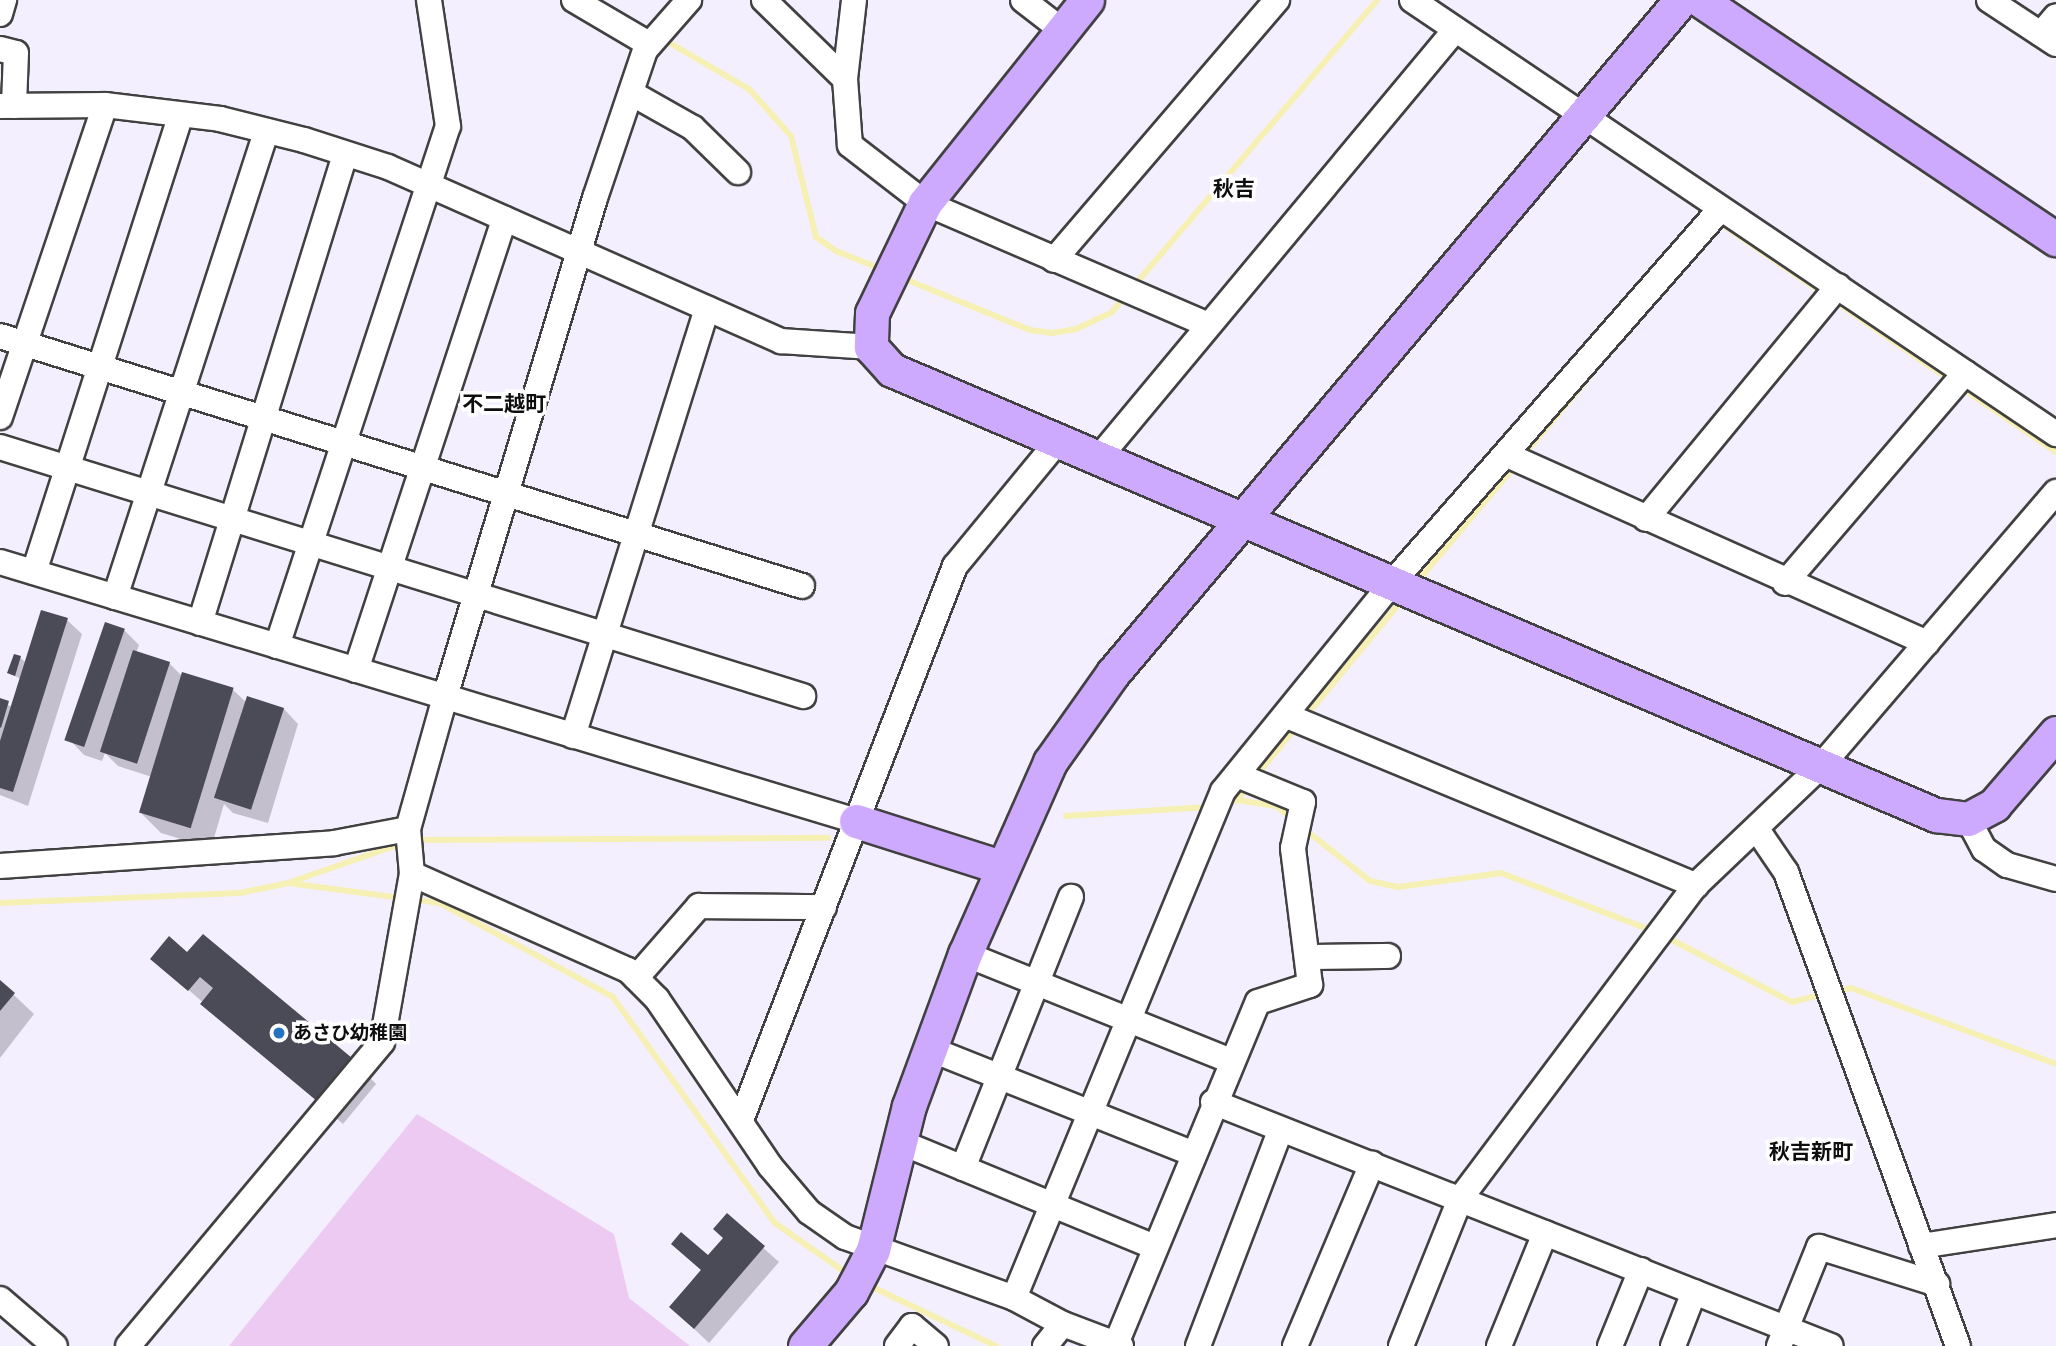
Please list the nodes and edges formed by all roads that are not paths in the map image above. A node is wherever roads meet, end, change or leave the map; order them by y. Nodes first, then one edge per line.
1 (4, 0) edge
2 (429, 0) edge
3 (574, 0) edge
4 (688, 0) edge
5 (764, 0) edge
6 (854, 0) edge
7 (1023, 0) edge
8 (1087, 0) edge
9 (1277, 0) edge
10 (1412, 0) edge
11 (1681, 0) edge
12 (1700, 0) edge
13 (1989, 0) edge
14 (0, 14) edge
15 (1062, 30) junction
16 (1455, 30) junction
17 (2051, 31) edge
18 (654, 36) junction
19 (0, 49) edge
20 (845, 79) junction
21 (631, 93) junction
22 (105, 105) junction
23 (5, 109) edge
24 (181, 115) junction
25 (1583, 119) junction
26 (266, 131) junction
27 (345, 154) junction
28 (738, 172) dead end
29 (426, 184) junction
30 (925, 203) junction
31 (1720, 209) junction
32 (504, 219) junction
33 (2056, 239) edge
34 (582, 256) junction
35 (1054, 260) junction
36 (1838, 286) junction
37 (706, 309) junction
38 (1208, 325) junction
39 (0, 336) edge
40 (24, 344) junction
41 (872, 347) junction
42 (100, 367) junction
43 (1965, 373) junction
44 (181, 393) junction
45 (0, 417) edge
46 (264, 418) junction
47 (2056, 433) edge
48 (1058, 441) junction
49 (343, 443) junction
50 (0, 447) edge
51 (1507, 455) junction
52 (1097, 460) junction
53 (422, 467) junction
54 (67, 468) junction
55 (2056, 492) edge
56 (149, 494) junction
57 (508, 494) junction
58 (232, 519) junction
59 (1646, 519) junction
60 (1240, 520) junction
61 (636, 534) junction
62 (310, 544) junction
63 (0, 562) edge
64 (389, 568) junction
65 (34, 572) junction
66 (1785, 583) junction
67 (1391, 584) junction
68 (802, 586) dead end
69 (476, 595) junction
70 (115, 597) junction
71 (200, 623) junction
72 (605, 635) junction
73 (1927, 643) junction
74 (277, 646) junction
75 (356, 670) junction
76 (803, 696) dead end
77 (445, 697) junction
78 (1287, 716) junction
79 (2056, 733) edge
80 (573, 736) junction
81 (1821, 766) junction
82 (1237, 775) junction
83 (1968, 819) junction
84 (856, 821) junction
85 (408, 829) junction
86 (1758, 831) junction
87 (0, 866) edge
88 (1001, 867) junction
89 (412, 874) junction
90 (2056, 879) edge
91 (1696, 885) junction
92 (1071, 897) dead end
93 (824, 907) junction
94 (965, 954) junction
95 (1388, 956) dead end
96 (1307, 957) junction
97 (636, 978) junction
98 (1037, 983) junction
99 (1129, 1020) junction
100 (930, 1049) junction
101 (1231, 1061) junction
102 (1000, 1076) junction
103 (1213, 1101) junction
104 (1090, 1112) junction
105 (741, 1120) junction
106 (1281, 1129) junction
107 (900, 1142) junction
108 (1192, 1153) junction
109 (1372, 1164) junction
110 (963, 1168) junction
111 (1460, 1199) junction
112 (1053, 1204) junction
113 (2056, 1225) edge
114 (1545, 1233) junction
115 (1921, 1246) junction
116 (1155, 1247) junction
117 (873, 1250) junction
118 (1641, 1270) junction
119 (1937, 1284) junction
120 (1694, 1292) junction
121 (1014, 1298) junction
122 (0, 1299) edge
123 (1063, 1324) junction
124 (1782, 1337) edge
125 (1118, 1345) edge
126 (55, 1346) edge
127 (128, 1346) edge
128 (805, 1346) edge
129 (897, 1346) edge
130 (936, 1346) edge
131 (1045, 1346) edge
132 (1198, 1346) edge
133 (1296, 1346) edge
134 (1401, 1346) edge
135 (1499, 1346) edge
136 (1610, 1346) edge
137 (1673, 1346) edge
138 (1831, 1346) edge
139 (1958, 1346) edge

1 - 14 street
2 - 29 street
3 - 18 street
4 - 18 street
5 - 20 street
6 - 20 street
7 - 15 street
8 - 15 street
9 - 35 street
10 - 16 street
11 - 25 street
12 - 33 street
13 - 17 street
15 - 30 street
16 - 25 street
16 - 38 street
18 - 21 street
19 - 23 street
20 - 30 street
21 - 28 street
21 - 34 street
22 - 23 street
22 - 24 street
22 - 40 street
24 - 26 street
24 - 42 street
25 - 31 street
25 - 60 street
26 - 27 street
26 - 44 street
27 - 29 street
27 - 46 street
29 - 32 street
29 - 49 street
30 - 35 street
30 - 41 street
31 - 36 street
31 - 51 street
32 - 34 street
32 - 53 street
34 - 37 street
34 - 57 street
35 - 38 street
36 - 43 street
36 - 59 street
37 - 41 street
37 - 61 street
38 - 52 street
39 - 40 street
40 - 42 street
40 - 45 street
41 - 48 street
42 - 44 street
42 - 54 street
43 - 47 street
43 - 66 street
44 - 46 street
44 - 56 street
46 - 49 street
46 - 58 street
48 - 52 street
48 - 84 street
49 - 53 street
49 - 62 street
50 - 54 street
51 - 59 street
51 - 67 street
52 - 60 street
53 - 57 street
53 - 64 street
54 - 56 street
54 - 65 street
55 - 73 street
56 - 58 street
56 - 70 street
57 - 61 street
57 - 69 street
58 - 62 street
58 - 71 street
59 - 66 street
60 - 67 street
60 - 88 street
61 - 68 street
61 - 72 street
62 - 64 street
62 - 74 street
63 - 65 street
64 - 69 street
64 - 75 street
65 - 70 street
66 - 73 street
67 - 78 street
67 - 81 street
69 - 72 street
69 - 77 street
70 - 71 street
71 - 74 street
72 - 76 street
72 - 80 street
73 - 81 street
74 - 75 street
75 - 77 street
77 - 80 street
77 - 85 street
78 - 82 street
78 - 91 street
79 - 83 street
80 - 84 street
81 - 83 street
81 - 86 street
82 - 96 street
82 - 99 street
83 - 90 street
84 - 88 street
84 - 93 street
85 - 87 street
85 - 89 street
86 - 91 street
86 - 115 street
88 - 94 street
89 - 97 street
89 - 127 street
91 - 111 street
92 - 98 street
93 - 97 street
93 - 105 street
94 - 98 street
94 - 100 street
95 - 96 street
96 - 101 street
97 - 105 street
98 - 99 street
98 - 102 street
99 - 101 street
99 - 104 street
100 - 102 street
100 - 107 street
101 - 103 street
102 - 104 street
102 - 110 street
103 - 106 street
103 - 108 street
104 - 108 street
104 - 112 street
105 - 117 street
106 - 109 street
106 - 132 street
107 - 110 street
107 - 117 street
108 - 116 street
109 - 111 street
109 - 133 street
110 - 112 street
111 - 114 street
111 - 134 street
112 - 116 street
112 - 121 street
113 - 115 street
114 - 118 street
114 - 135 street
115 - 119 street
116 - 125 street
117 - 121 street
117 - 128 street
118 - 120 street
118 - 136 street
119 - 124 street
119 - 139 street
120 - 124 street
120 - 137 street
121 - 123 street
122 - 126 street
123 - 125 street
123 - 131 street
124 - 138 street
129 - 130 street

